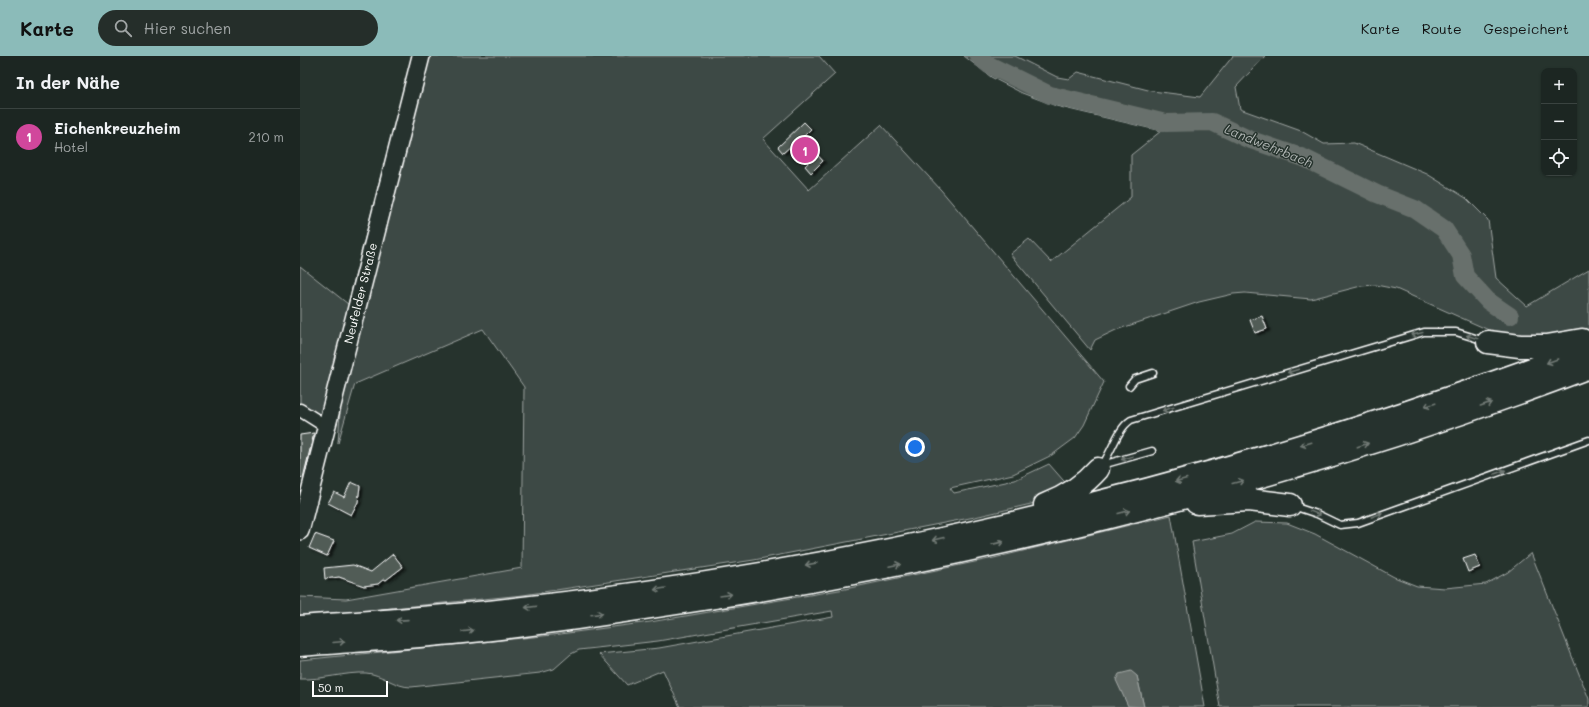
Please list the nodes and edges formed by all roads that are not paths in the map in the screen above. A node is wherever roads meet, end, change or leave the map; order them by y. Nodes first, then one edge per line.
1 (421, 56) edge
2 (1589, 339) edge
3 (1488, 342) joint
4 (1589, 348) edge
5 (1589, 367) edge
6 (1153, 373) dead end
7 (1129, 386) dead end
8 (300, 410) edge
9 (327, 427) junction
10 (1589, 440) edge
11 (1152, 451) dead end
12 (1100, 467) junction
13 (1290, 505) joint
14 (1146, 507) junction
15 (303, 508) edge
16 (976, 530) junction
17 (300, 531) edge
18 (300, 627) edge
19 (300, 645) edge

1 - 9 main road, Neufelder Straße
2 - 3 highway
3 -> 12 lane
4 -> 16 highway
14 -> 5 highway
6 - 7 lane
8 - 9 street
9 - 15 main road, Neufelder Straße
13 -> 10 lane
11 -> 12 lane
12 - 16 highway
13 - 14 highway
19 -> 14 highway
15 - 17 main road, Neufelder Straße
16 -> 18 highway

